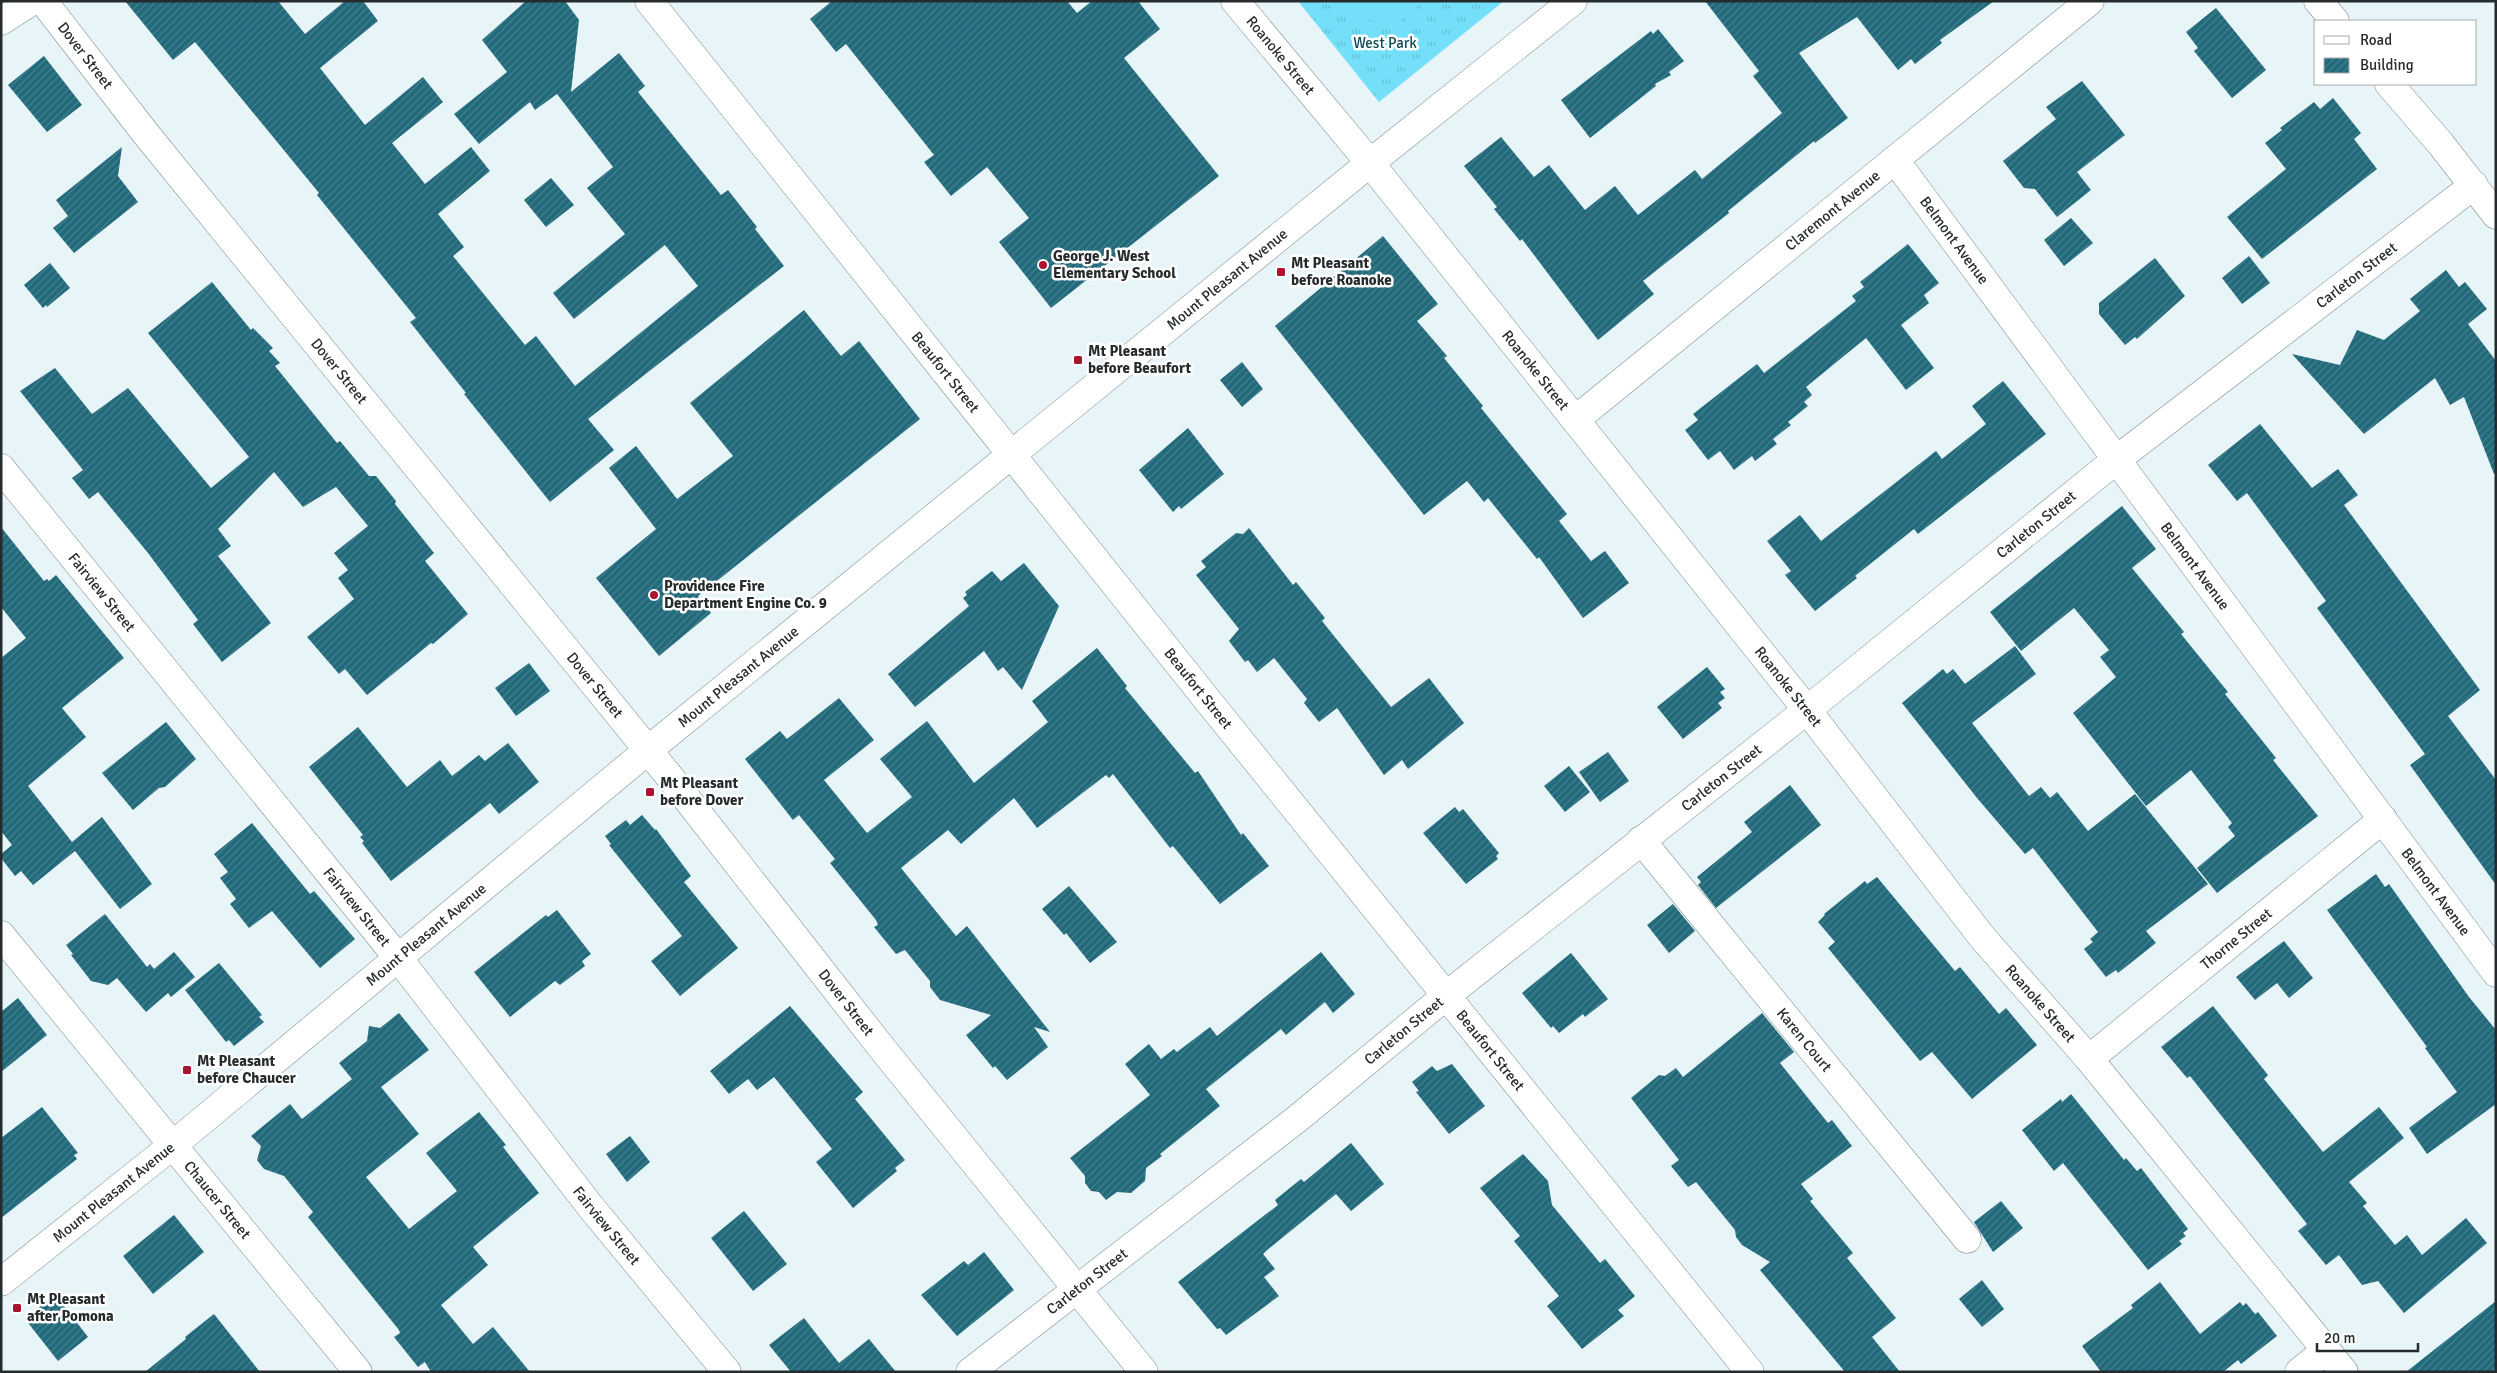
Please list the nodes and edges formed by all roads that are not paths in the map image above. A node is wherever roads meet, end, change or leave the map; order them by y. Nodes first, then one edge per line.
1 (32, 1) edge
2 (43, 1) edge
3 (650, 1) edge
4 (1235, 1) edge
5 (1573, 1) edge
6 (2090, 1) edge
7 (2318, 1) edge
8 (2334, 20) edge
9 (1, 22) edge
10 (2390, 85) edge
11 (1895, 160) junction
12 (1370, 163) junction
13 (2474, 185) junction
14 (2496, 215) edge
15 (1575, 420) junction
16 (1013, 454) junction
17 (2116, 460) junction
18 (1, 468) edge
19 (1807, 710) junction
20 (647, 751) junction
21 (2383, 819) junction
22 (1642, 840) junction
23 (1, 935) edge
24 (398, 959) junction
25 (2496, 973) edge
26 (1447, 996) junction
27 (2089, 1059) junction
28 (174, 1145) junction
29 (1966, 1239) dead end
30 (1, 1282) edge
31 (1077, 1288) junction
32 (2326, 1350) junction
33 (358, 1372) edge
34 (727, 1372) edge
35 (970, 1372) edge
36 (1144, 1372) edge
37 (1750, 1372) edge
38 (2298, 1372) edge
39 (2344, 1372) edge

1 - 9 street
2 - 20 street, Dover Street
3 - 16 street, Beaufort Street
4 - 12 street, Roanoke Street
5 - 12 street, Mount Pleasant Avenue
6 - 11 street, Claremont Avenue
7 - 8 street
10 - 13 street
11 - 15 street, Claremont Avenue
11 - 17 street, Belmont Avenue
12 - 15 street, Roanoke Street
12 - 16 street, Mount Pleasant Avenue
13 - 14 street
13 - 17 street, Carleton Street
15 - 19 street, Roanoke Street
16 - 20 street, Mount Pleasant Avenue
16 - 26 street, Beaufort Street
17 - 19 street, Carleton Street
17 - 21 street, Belmont Avenue
18 - 24 street, Fairview Street
19 - 22 street, Carleton Street
19 - 27 street, Roanoke Street
20 - 24 street, Mount Pleasant Avenue
20 - 31 street, Dover Street
21 - 25 street, Belmont Avenue
21 - 27 street, Thorne Street
22 - 26 street, Carleton Street
22 - 29 street, Karen Court
23 - 28 street, Chaucer Street
24 - 28 street, Mount Pleasant Avenue
24 - 34 street, Fairview Street
26 - 31 street, Carleton Street
26 - 37 street, Beaufort Street
27 - 32 street, Roanoke Street
28 - 30 street, Mount Pleasant Avenue
28 - 33 street, Chaucer Street
31 - 35 street, Carleton Street
31 - 36 street, Dover Street
32 - 38 street
32 - 39 street, Roanoke Street

